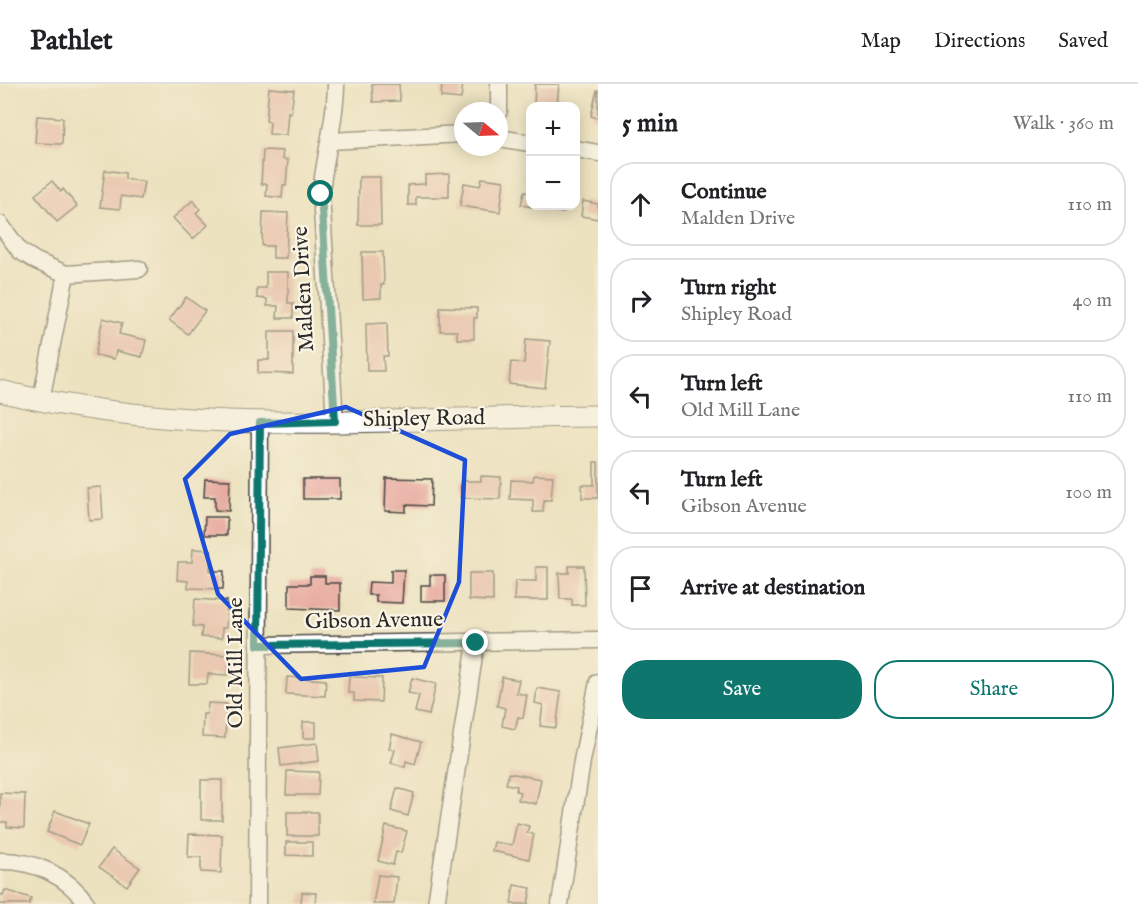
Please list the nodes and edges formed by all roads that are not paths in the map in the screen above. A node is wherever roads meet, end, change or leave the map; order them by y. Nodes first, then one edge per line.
1 (336, 84) edge
2 (500, 84) edge
3 (499, 102) edge
4 (454, 134) edge
5 (508, 139) edge
6 (330, 141) junction
7 (526, 142) edge
8 (580, 150) edge
9 (598, 153) edge
10 (0, 224) edge
11 (139, 269) dead end
12 (66, 274) junction
13 (0, 391) edge
14 (41, 400) junction
15 (598, 416) edge
16 (335, 421) junction
17 (260, 423) junction
18 (598, 640) edge
19 (476, 643) junction
20 (258, 645) junction
21 (598, 682) edge
22 (0, 861) edge
23 (87, 904) edge
24 (257, 904) edge
25 (436, 904) edge
26 (560, 904) edge

1 - 6 street, Malden Drive
2 - 3 street
4 - 6 street
5 - 7 street
6 - 16 street, Malden Drive
8 - 9 street
10 - 12 street
11 - 12 street
12 - 14 street
13 - 14 main road, Shipley Road
14 - 17 main road, Shipley Road
15 - 16 main road, Shipley Road
16 - 17 main road, Shipley Road
17 - 20 street, Old Mill Lane
18 - 19 street, Gibson Avenue
19 - 20 street, Gibson Avenue
19 - 25 street
20 - 24 street, Old Mill Lane
21 - 26 street
22 - 23 street

